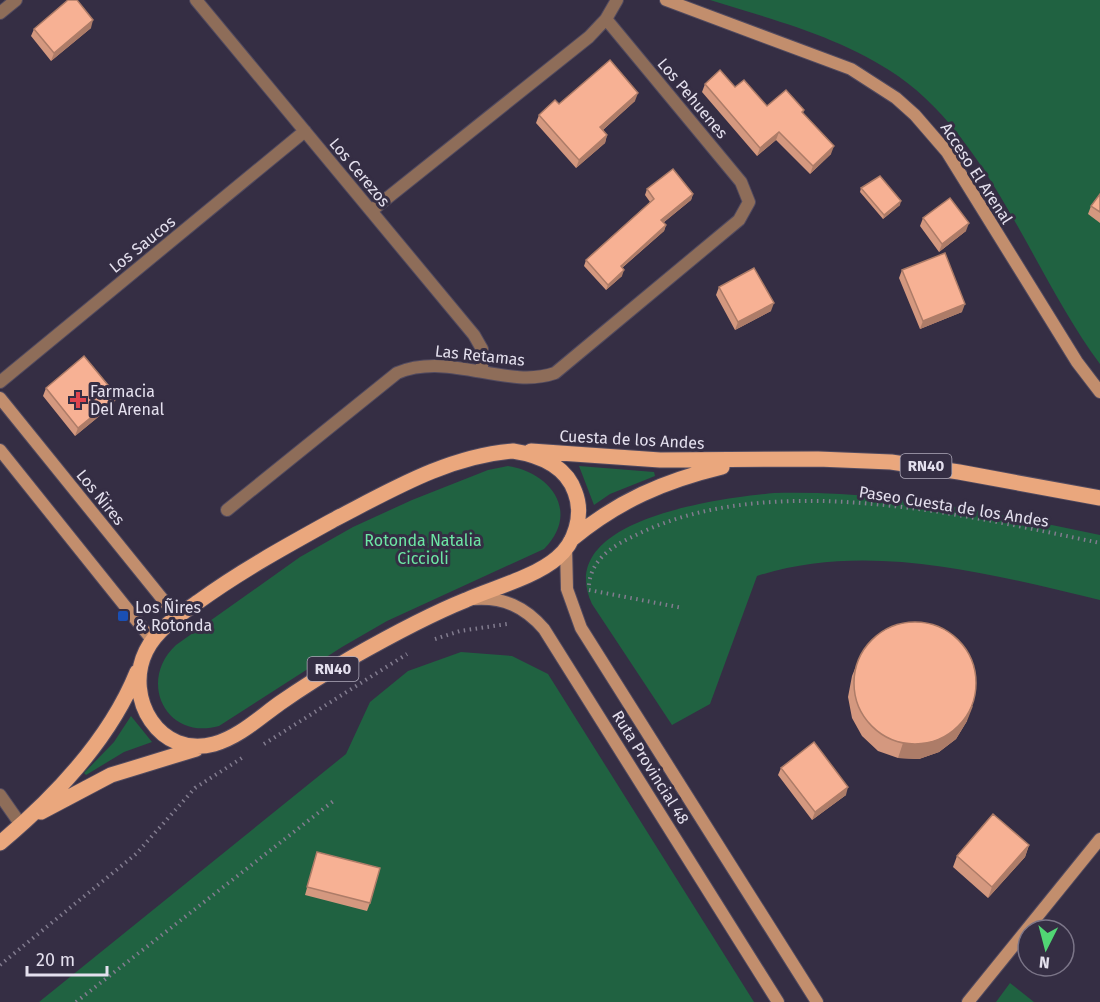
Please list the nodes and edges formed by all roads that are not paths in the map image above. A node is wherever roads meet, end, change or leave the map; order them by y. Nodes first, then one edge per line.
1 (16, 0) edge
2 (196, 0) edge
3 (617, 0) edge
4 (666, 0) edge
5 (0, 13) edge
6 (606, 19) junction
7 (305, 131) junction
8 (749, 202) joint
9 (371, 211) junction
10 (482, 371) junction
11 (0, 382) edge
12 (1100, 392) edge
13 (0, 398) edge
14 (0, 450) edge
15 (513, 451) junction
16 (749, 461) junction
17 (1100, 498) edge
18 (227, 510) dead end
19 (569, 544) junction
20 (461, 602) junction
21 (177, 617) junction
22 (149, 646) junction
23 (211, 746) junction
24 (0, 795) edge
25 (21, 825) junction
26 (1100, 839) edge
27 (0, 843) edge
28 (778, 1002) edge
29 (817, 1002) edge
30 (968, 1002) edge

1 - 5 street
2 - 7 street, Los Cerezos
3 - 6 street
4 - 12 street, Acceso El Arenal
6 - 8 street, Los Pehuenes
6 - 9 street
7 - 9 street, Los Cerezos
7 - 11 street, Los Saucos
8 - 10 street, Las Retamas
9 - 10 street, Los Cerezos
10 - 18 street, Las Retamas
13 - 21 street, Los Ñires
14 - 22 street
15 - 16 main road, Cuesta de los Andes / RN40
15 - 19 main road, RN40
15 - 21 main road, RN40
16 - 17 main road, Cuesta de los Andes / RN40
16 - 19 main road, Cuesta de los Andes / RN40
19 - 20 main road, RN40
19 - 29 street, Ruta Provincial 48
20 - 23 main road, RN40
20 - 28 street, Ruta Provincial 48
21 - 22 main road, RN40
22 - 23 main road
22 - 25 main road, RN40
23 - 25 main road, RN40
24 - 25 street
25 - 27 main road, RN40
26 - 30 street

